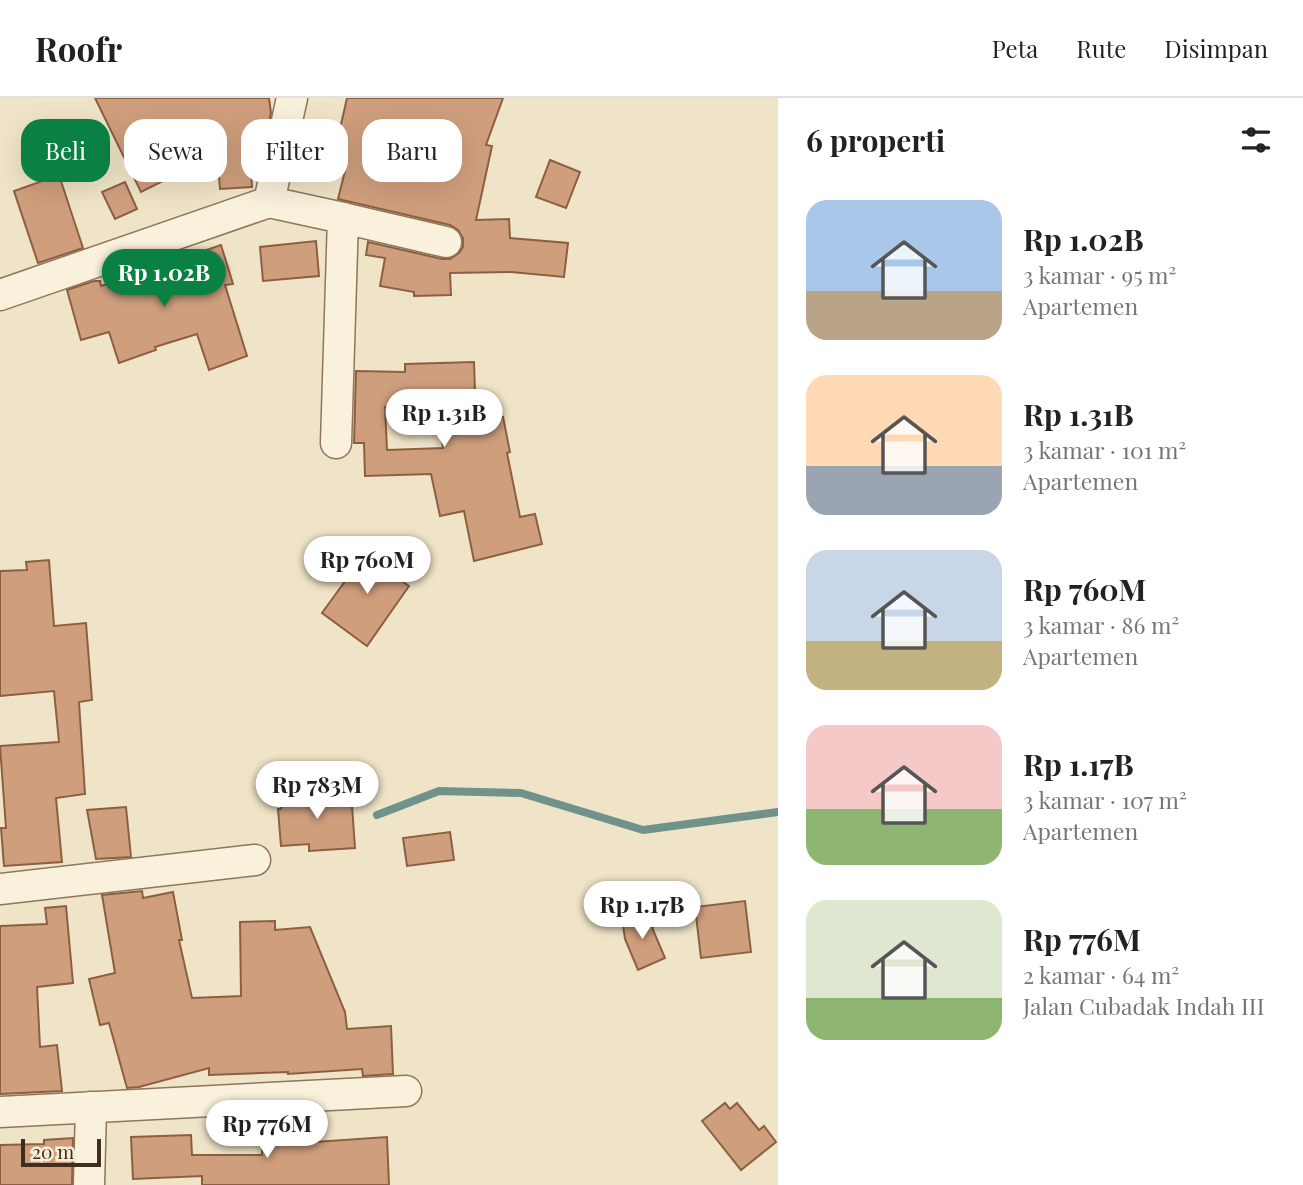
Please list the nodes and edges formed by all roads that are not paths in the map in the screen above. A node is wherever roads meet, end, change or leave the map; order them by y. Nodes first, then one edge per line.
1 (292, 98) edge
2 (269, 202) junction
3 (343, 218) junction
4 (446, 242) dead end
5 (0, 295) edge
6 (336, 443) dead end
7 (255, 860) dead end
8 (0, 888) edge
9 (406, 1091) dead end
10 (91, 1107) junction
11 (0, 1112) edge
12 (89, 1185) edge

1 - 2 street
2 - 3 street
2 - 5 street
3 - 4 street
3 - 6 street
7 - 8 street
9 - 10 street
10 - 11 street
10 - 12 street

